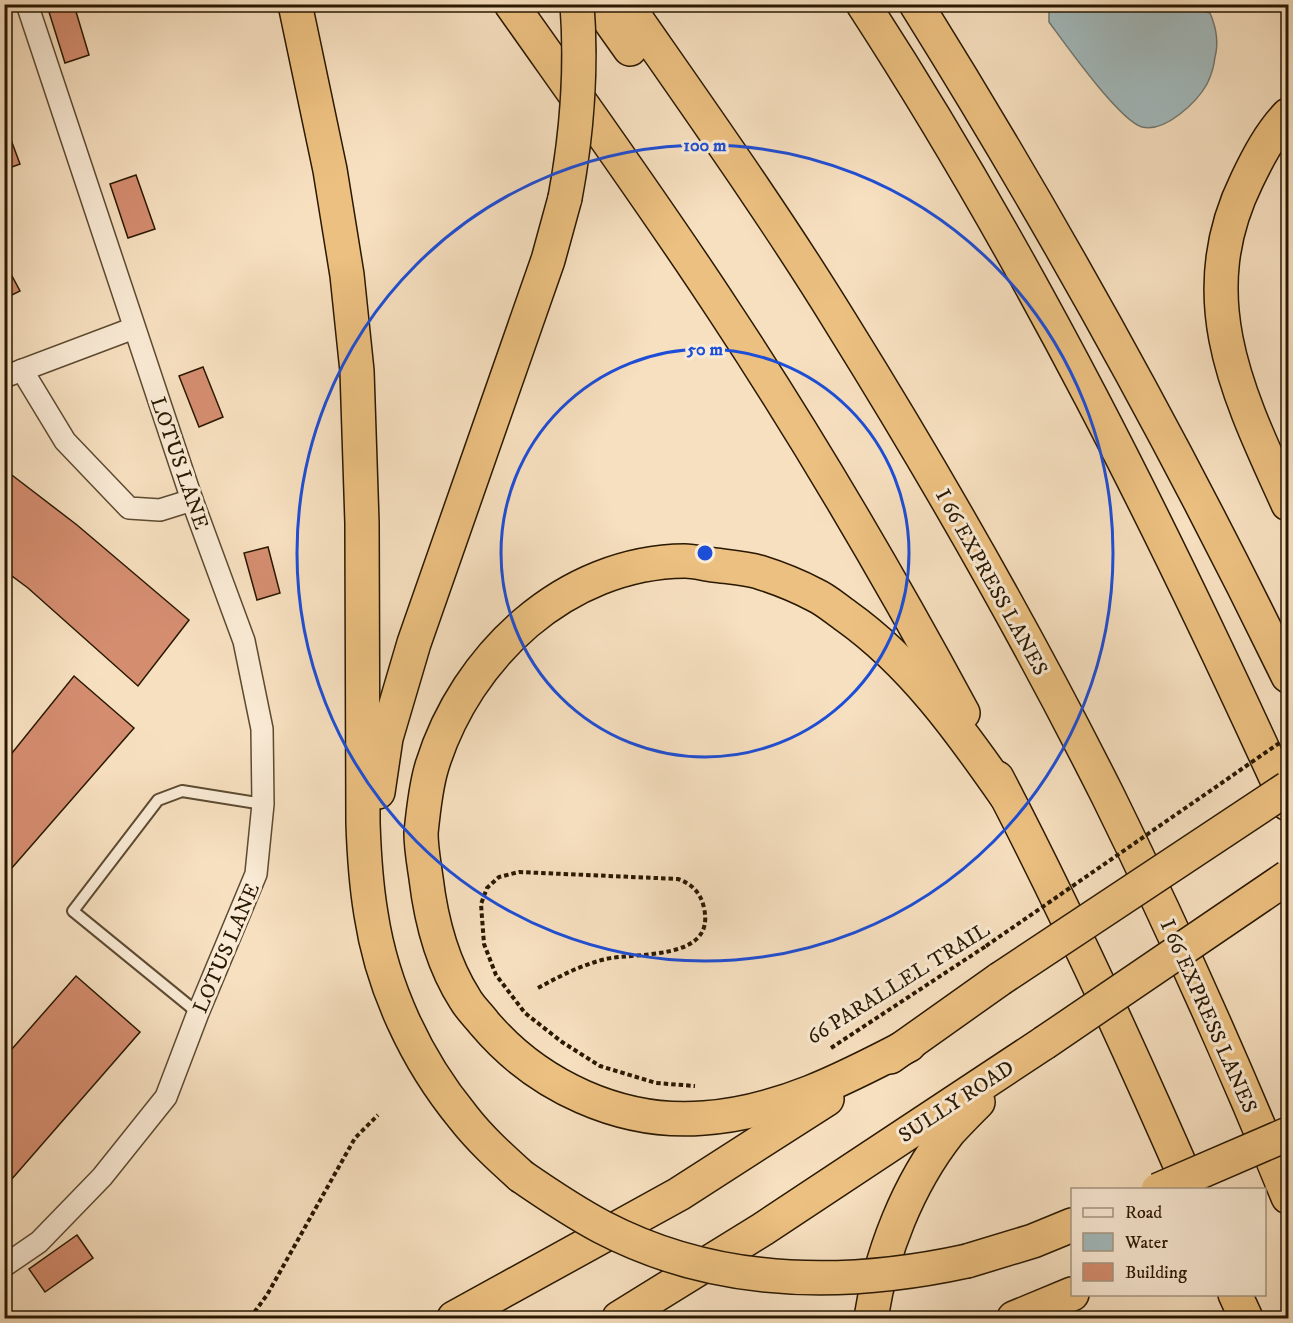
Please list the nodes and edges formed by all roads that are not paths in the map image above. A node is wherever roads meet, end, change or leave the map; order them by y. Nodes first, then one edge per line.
1 (27, 4) edge
2 (295, 4) edge
3 (511, 4) edge
4 (577, 4) edge
5 (598, 4) edge
6 (626, 4) edge
7 (863, 4) edge
8 (916, 4) edge
9 (1288, 115) edge
10 (792, 247) junction
11 (134, 327) junction
12 (13, 374) edge
13 (192, 500) junction
14 (1288, 504) edge
15 (1288, 676) edge
16 (1288, 788) edge
17 (1006, 796) junction
18 (263, 804) junction
19 (1288, 804) edge
20 (1288, 877) edge
21 (371, 917) junction
22 (198, 1013) junction
23 (1044, 1043) junction
24 (909, 1045) junction
25 (1288, 1134) edge
26 (1163, 1188) edge
27 (1190, 1188) edge
28 (1288, 1198) edge
29 (1266, 1209) edge
30 (1071, 1225) edge
31 (4, 1266) edge
32 (1071, 1294) edge
33 (1237, 1296) edge
34 (454, 1318) edge
35 (619, 1318) edge
36 (871, 1318) edge
37 (1014, 1318) edge
38 (1246, 1318) edge

1 - 11 street, LOTUS LANE
2 - 21 highway
3 - 17 highway
4 - 21 highway, bridge
5 - 10 highway
6 - 10 highway, I 66 EXPRESS LANES
7 - 19 highway
8 - 15 highway
9 - 14 highway
10 - 28 highway, I 66 EXPRESS LANES
11 - 12 street
11 - 13 street, LOTUS LANE
12 - 13 street
13 - 18 street, LOTUS LANE
16 - 24 highway, bridge
17 - 24 highway
17 - 27 highway
18 - 22 street, LOTUS LANE
18 - 22 lane
20 - 23 highway, SULLY ROAD, bridge
21 - 30 highway, bridge
22 - 31 street, LOTUS LANE
23 - 35 highway, SULLY ROAD
23 - 36 highway
24 - 34 highway
25 - 26 highway, bridge
28 - 29 highway
32 - 37 highway
33 - 38 highway

